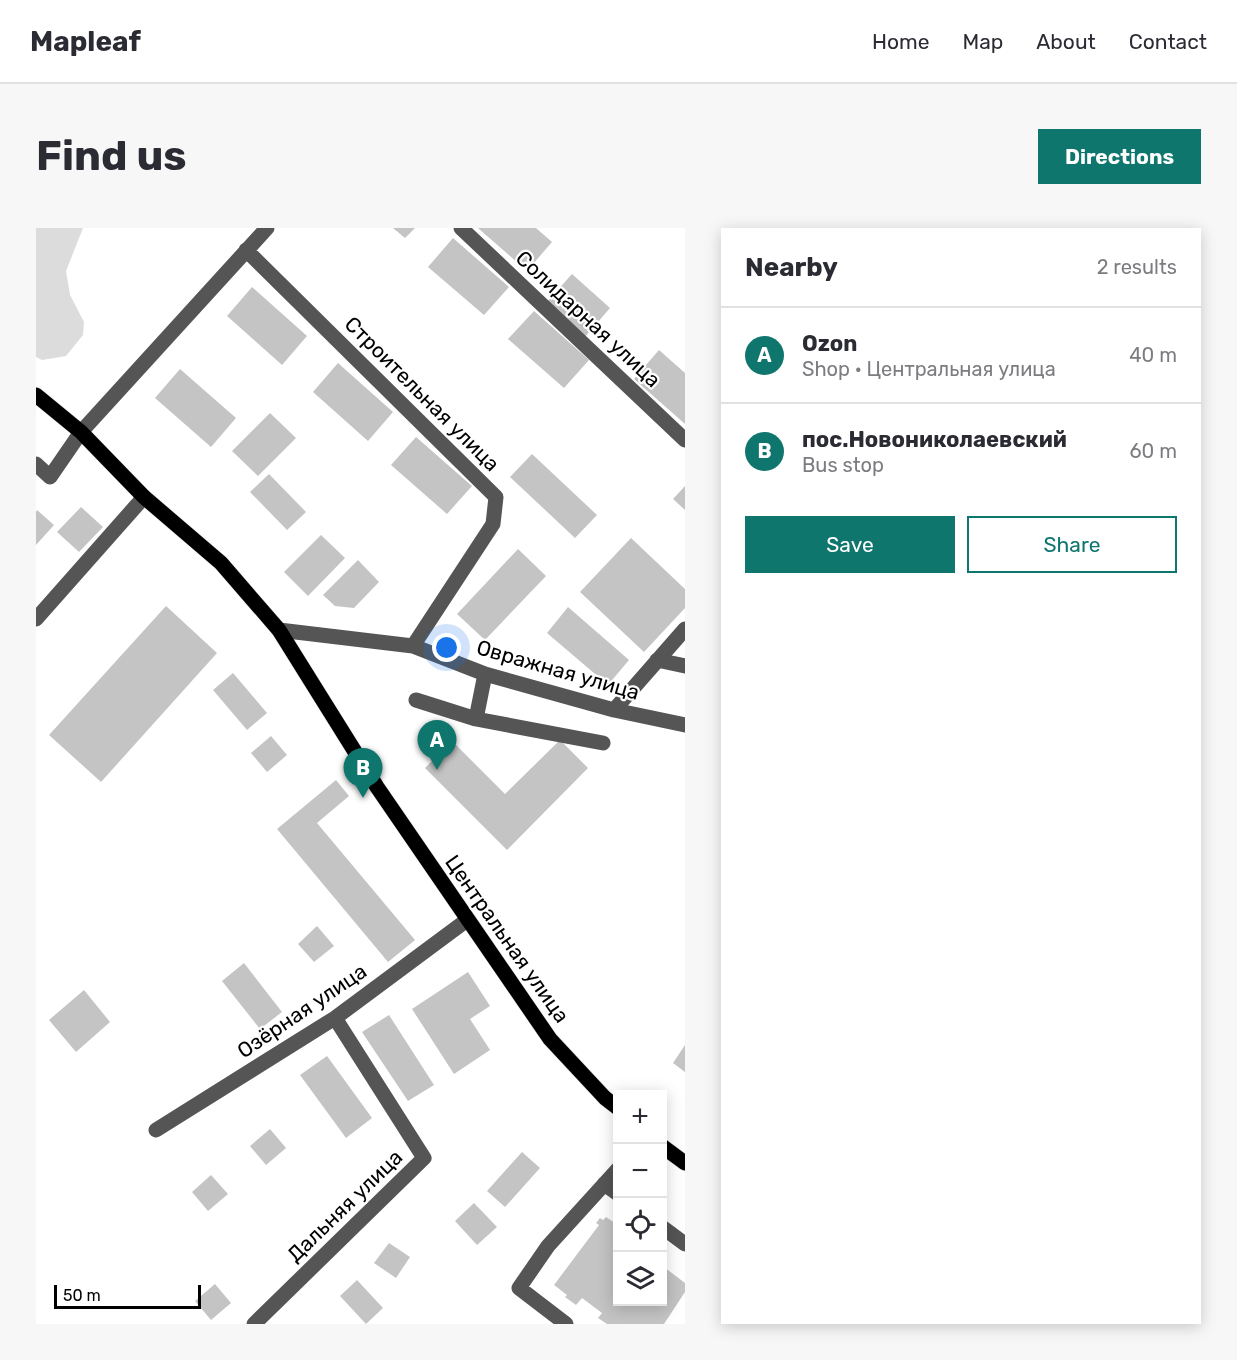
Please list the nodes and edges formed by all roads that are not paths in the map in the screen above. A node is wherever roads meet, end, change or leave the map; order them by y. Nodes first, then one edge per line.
1 (267, 228) edge
2 (461, 228) edge
3 (246, 250) junction
4 (36, 395) edge
5 (81, 432) junction
6 (685, 440) edge
7 (36, 464) edge
8 (144, 497) junction
9 (36, 620) edge
10 (685, 629) edge
11 (279, 630) junction
12 (413, 646) junction
13 (657, 660) junction
14 (685, 666) edge
15 (485, 674) junction
16 (416, 700) dead end
17 (614, 710) junction
18 (476, 719) junction
19 (685, 724) edge
20 (603, 743) dead end
21 (467, 920) junction
22 (335, 1018) junction
23 (613, 1103) edge
24 (156, 1130) dead end
25 (667, 1149) edge
26 (685, 1163) edge
27 (613, 1174) edge
28 (604, 1184) junction
29 (613, 1190) edge
30 (667, 1230) edge
31 (685, 1244) edge
32 (254, 1324) edge
33 (566, 1324) edge

1 - 3 street
2 - 6 street, Солидарная улица
3 - 5 street
3 - 12 street, Строительная улица
4 - 5 main road, Центральная улица
5 - 7 street
5 - 8 main road, Центральная улица
8 - 9 street
8 - 11 main road, Центральная улица
10 - 13 street
11 - 12 street, Овражная улица
11 - 21 main road, Центральная улица
12 - 15 street, Овражная улица
13 - 14 street
13 - 17 street
15 - 17 street, Овражная улица
15 - 18 street
16 - 18 street
17 - 19 street, Овражная улица
18 - 20 street
21 - 22 street, Озёрная улица
21 - 23 main road, Центральная улица
22 - 24 street, Озёрная улица
22 - 32 street, Дальняя улица
25 - 26 main road
27 - 28 street
28 - 29 street
28 - 33 street
30 - 31 street

